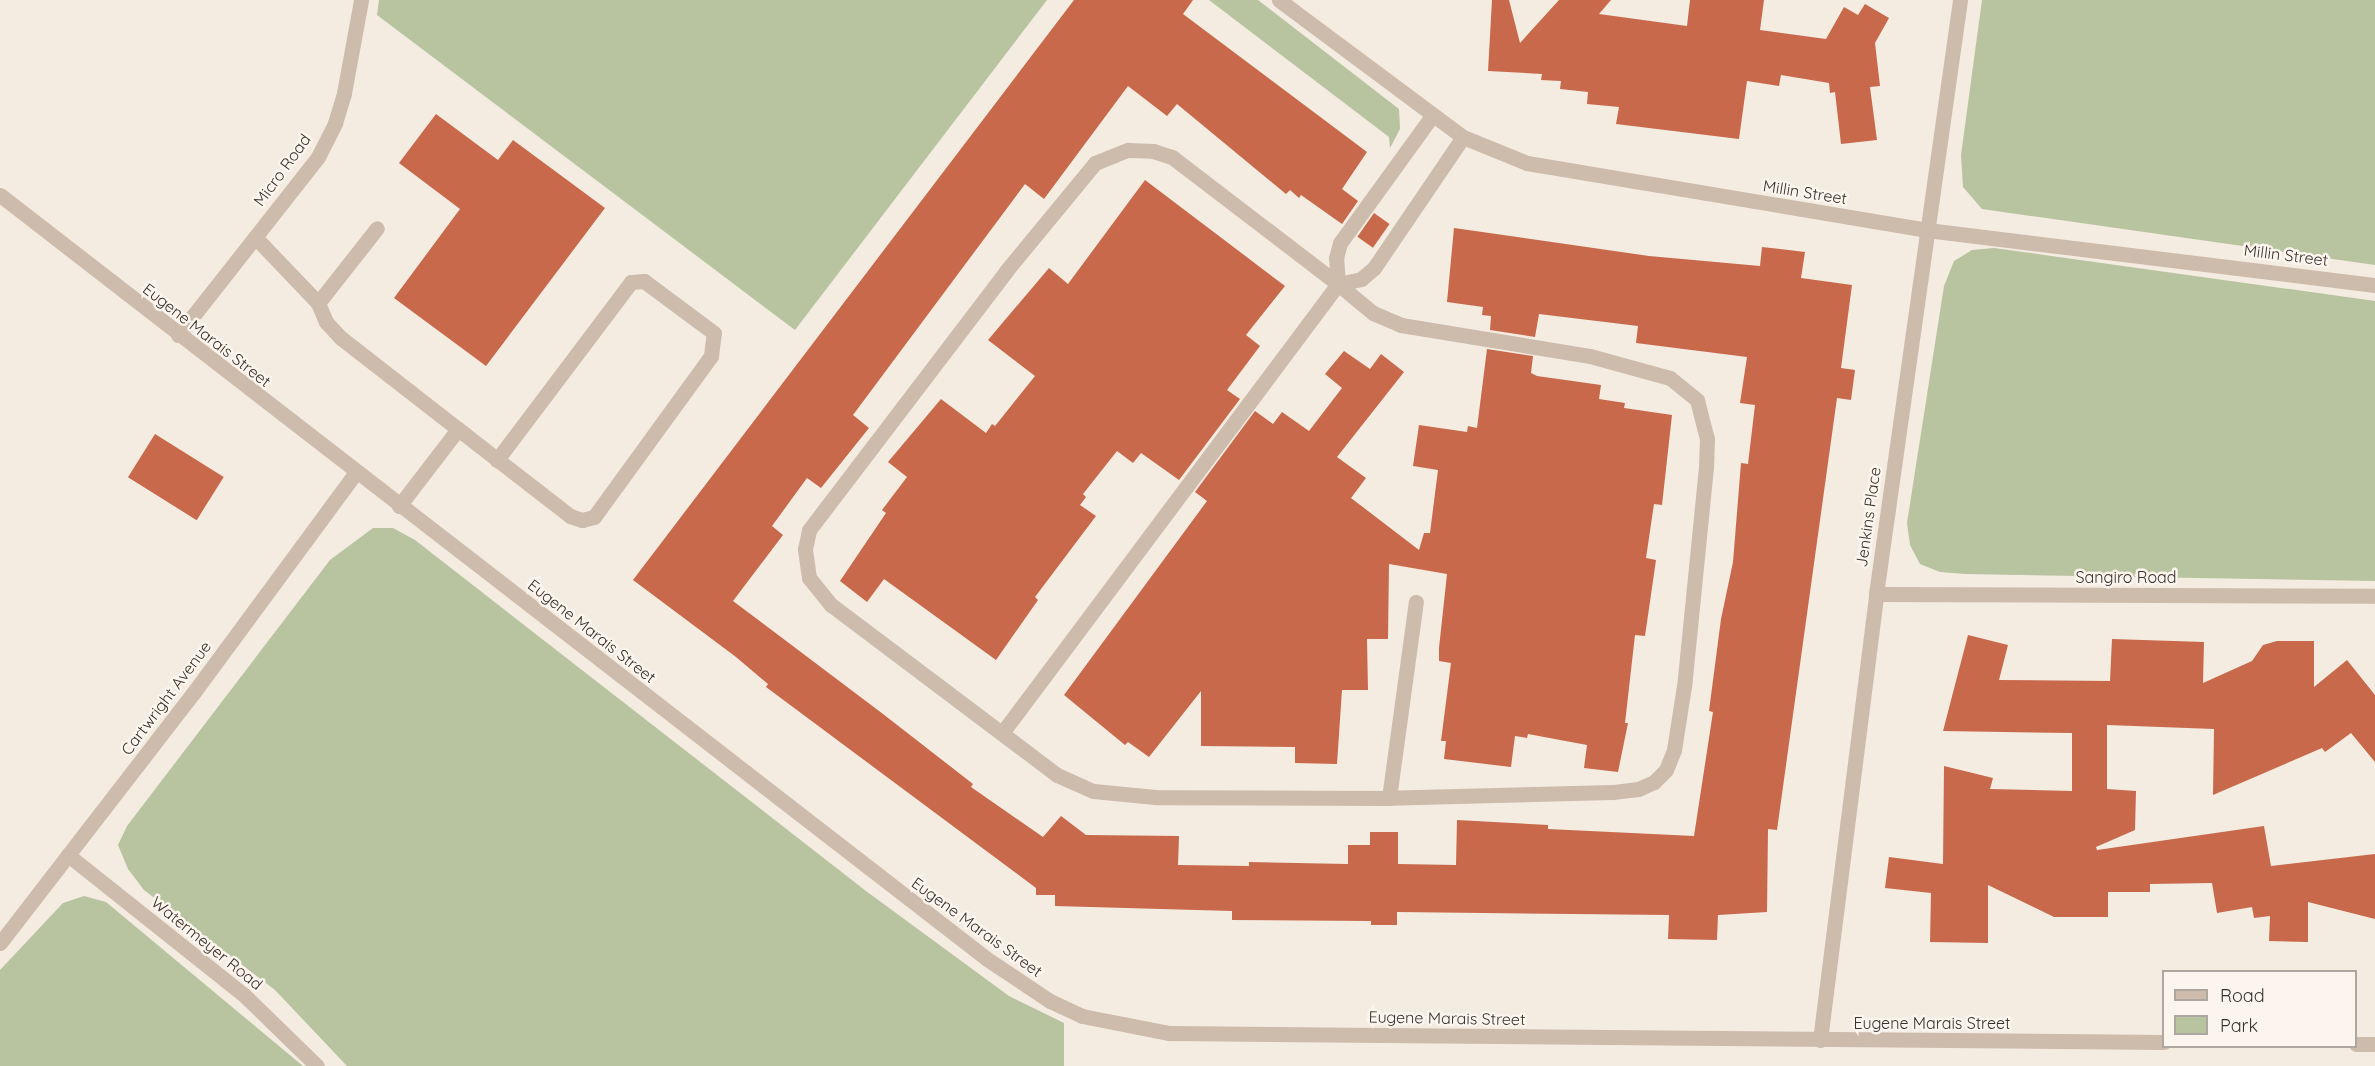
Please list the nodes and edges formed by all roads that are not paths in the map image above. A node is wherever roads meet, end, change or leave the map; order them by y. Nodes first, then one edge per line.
1 (361, 0) edge
2 (1279, 0) edge
3 (1960, 0) edge
4 (1432, 116) junction
5 (1463, 137) junction
6 (0, 195) edge
7 (377, 228) dead end
8 (1927, 230) junction
9 (255, 237) junction
10 (1338, 284) junction
11 (2375, 285) edge
12 (318, 303) junction
13 (178, 335) junction
14 (458, 429) junction
15 (497, 460) junction
16 (356, 472) junction
17 (399, 506) junction
18 (1876, 594) junction
19 (2375, 596) edge
20 (1416, 602) dead end
21 (1002, 733) junction
22 (1389, 798) junction
23 (68, 855) junction
24 (0, 943) edge
25 (1820, 1040) junction
26 (2162, 1042) edge
27 (2357, 1044) edge
28 (2375, 1044) edge
29 (317, 1066) edge

1 - 9 street, Micro Road
2 - 4 street, Millin Street
3 - 8 street, Jenkins Place
4 - 5 street, Millin Street
4 - 10 street
5 - 8 street, Millin Street
5 - 10 street
6 - 13 street, Eugene Marais Street
7 - 12 street
8 - 11 street, Millin Street
8 - 18 street, Jenkins Place
9 - 12 street
9 - 13 street, Micro Road
10 - 21 street
10 - 21 street
10 - 22 street
12 - 14 street
13 - 16 street, Eugene Marais Street
14 - 15 street
14 - 17 street
15 - 15 street
16 - 17 street, Eugene Marais Street
16 - 23 street, Cartwright Avenue
17 - 25 street, Eugene Marais Street
18 - 19 street, Sangiro Road
18 - 25 street, Jenkins Place
20 - 22 street
21 - 22 street
23 - 24 street, Cartwright Avenue
23 - 29 street, Watermeyer Road
25 - 26 street, Eugene Marais Street
27 - 28 street

